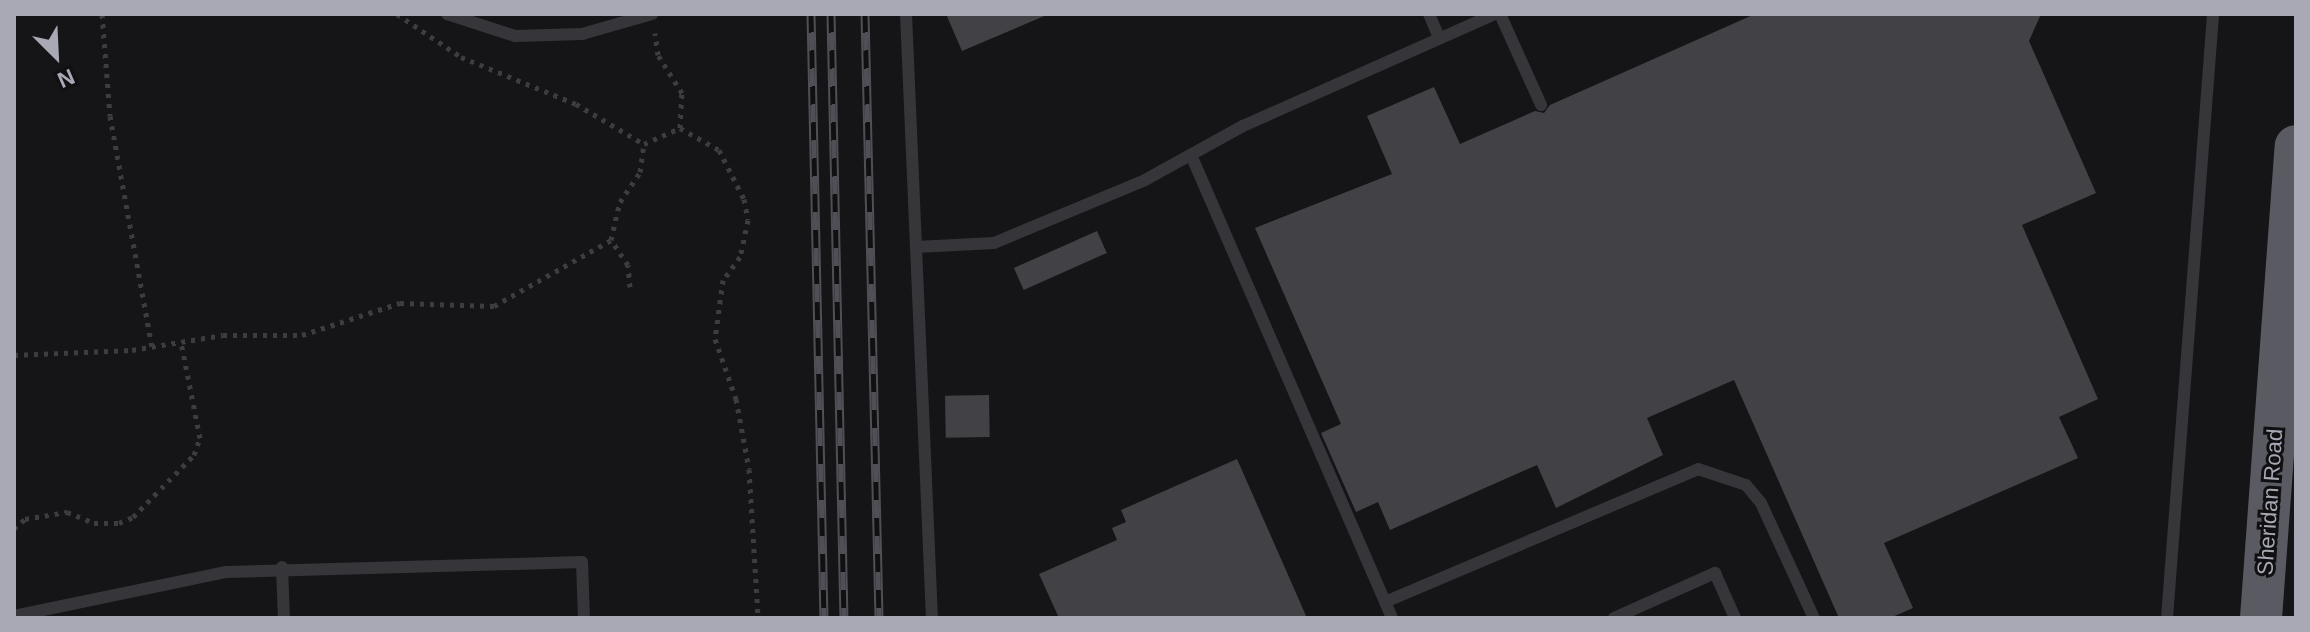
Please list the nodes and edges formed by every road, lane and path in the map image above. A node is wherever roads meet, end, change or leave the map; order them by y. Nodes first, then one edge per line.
1 (102, 14) edge
2 (397, 14) edge
3 (447, 14) edge
4 (652, 14) edge
5 (906, 14) edge
6 (1429, 14) edge
7 (1494, 14) edge
8 (1500, 14) edge
9 (2213, 14) edge
10 (654, 28) dead end
11 (1439, 38) junction
12 (1541, 105) dead end
13 (680, 128) junction
14 (644, 144) junction
15 (2296, 146) edge
16 (1191, 155) junction
17 (611, 240) junction
18 (916, 247) junction
19 (630, 287) dead end
20 (181, 342) junction
21 (152, 346) junction
22 (14, 355) edge
23 (14, 529) edge
24 (282, 567) junction
25 (1385, 602) junction
26 (1643, 612) edge
27 (14, 616) edge
28 (284, 618) edge
29 (584, 618) edge
30 (758, 618) edge
31 (932, 618) edge
32 (1392, 618) edge
33 (1614, 618) edge
34 (1735, 618) edge
35 (1814, 618) edge
36 (2167, 618) edge
37 (2261, 618) edge

1 - 21 path
2 - 14 path
3 - 4 lane
5 - 18 lane
6 - 11 lane
7 - 11 lane
8 - 12 lane
9 - 36 lane
10 - 13 path
11 - 16 lane
13 - 14 path
13 - 30 path
14 - 17 path
15 - 37 highway, Sheridan Road
16 - 18 lane
16 - 25 lane
17 - 19 path
17 - 20 path
18 - 31 lane
20 - 21 path
20 - 23 path
21 - 22 path
24 - 27 lane
24 - 28 lane
24 - 29 lane
25 - 32 lane
25 - 35 lane
26 - 33 lane
26 - 34 lane

